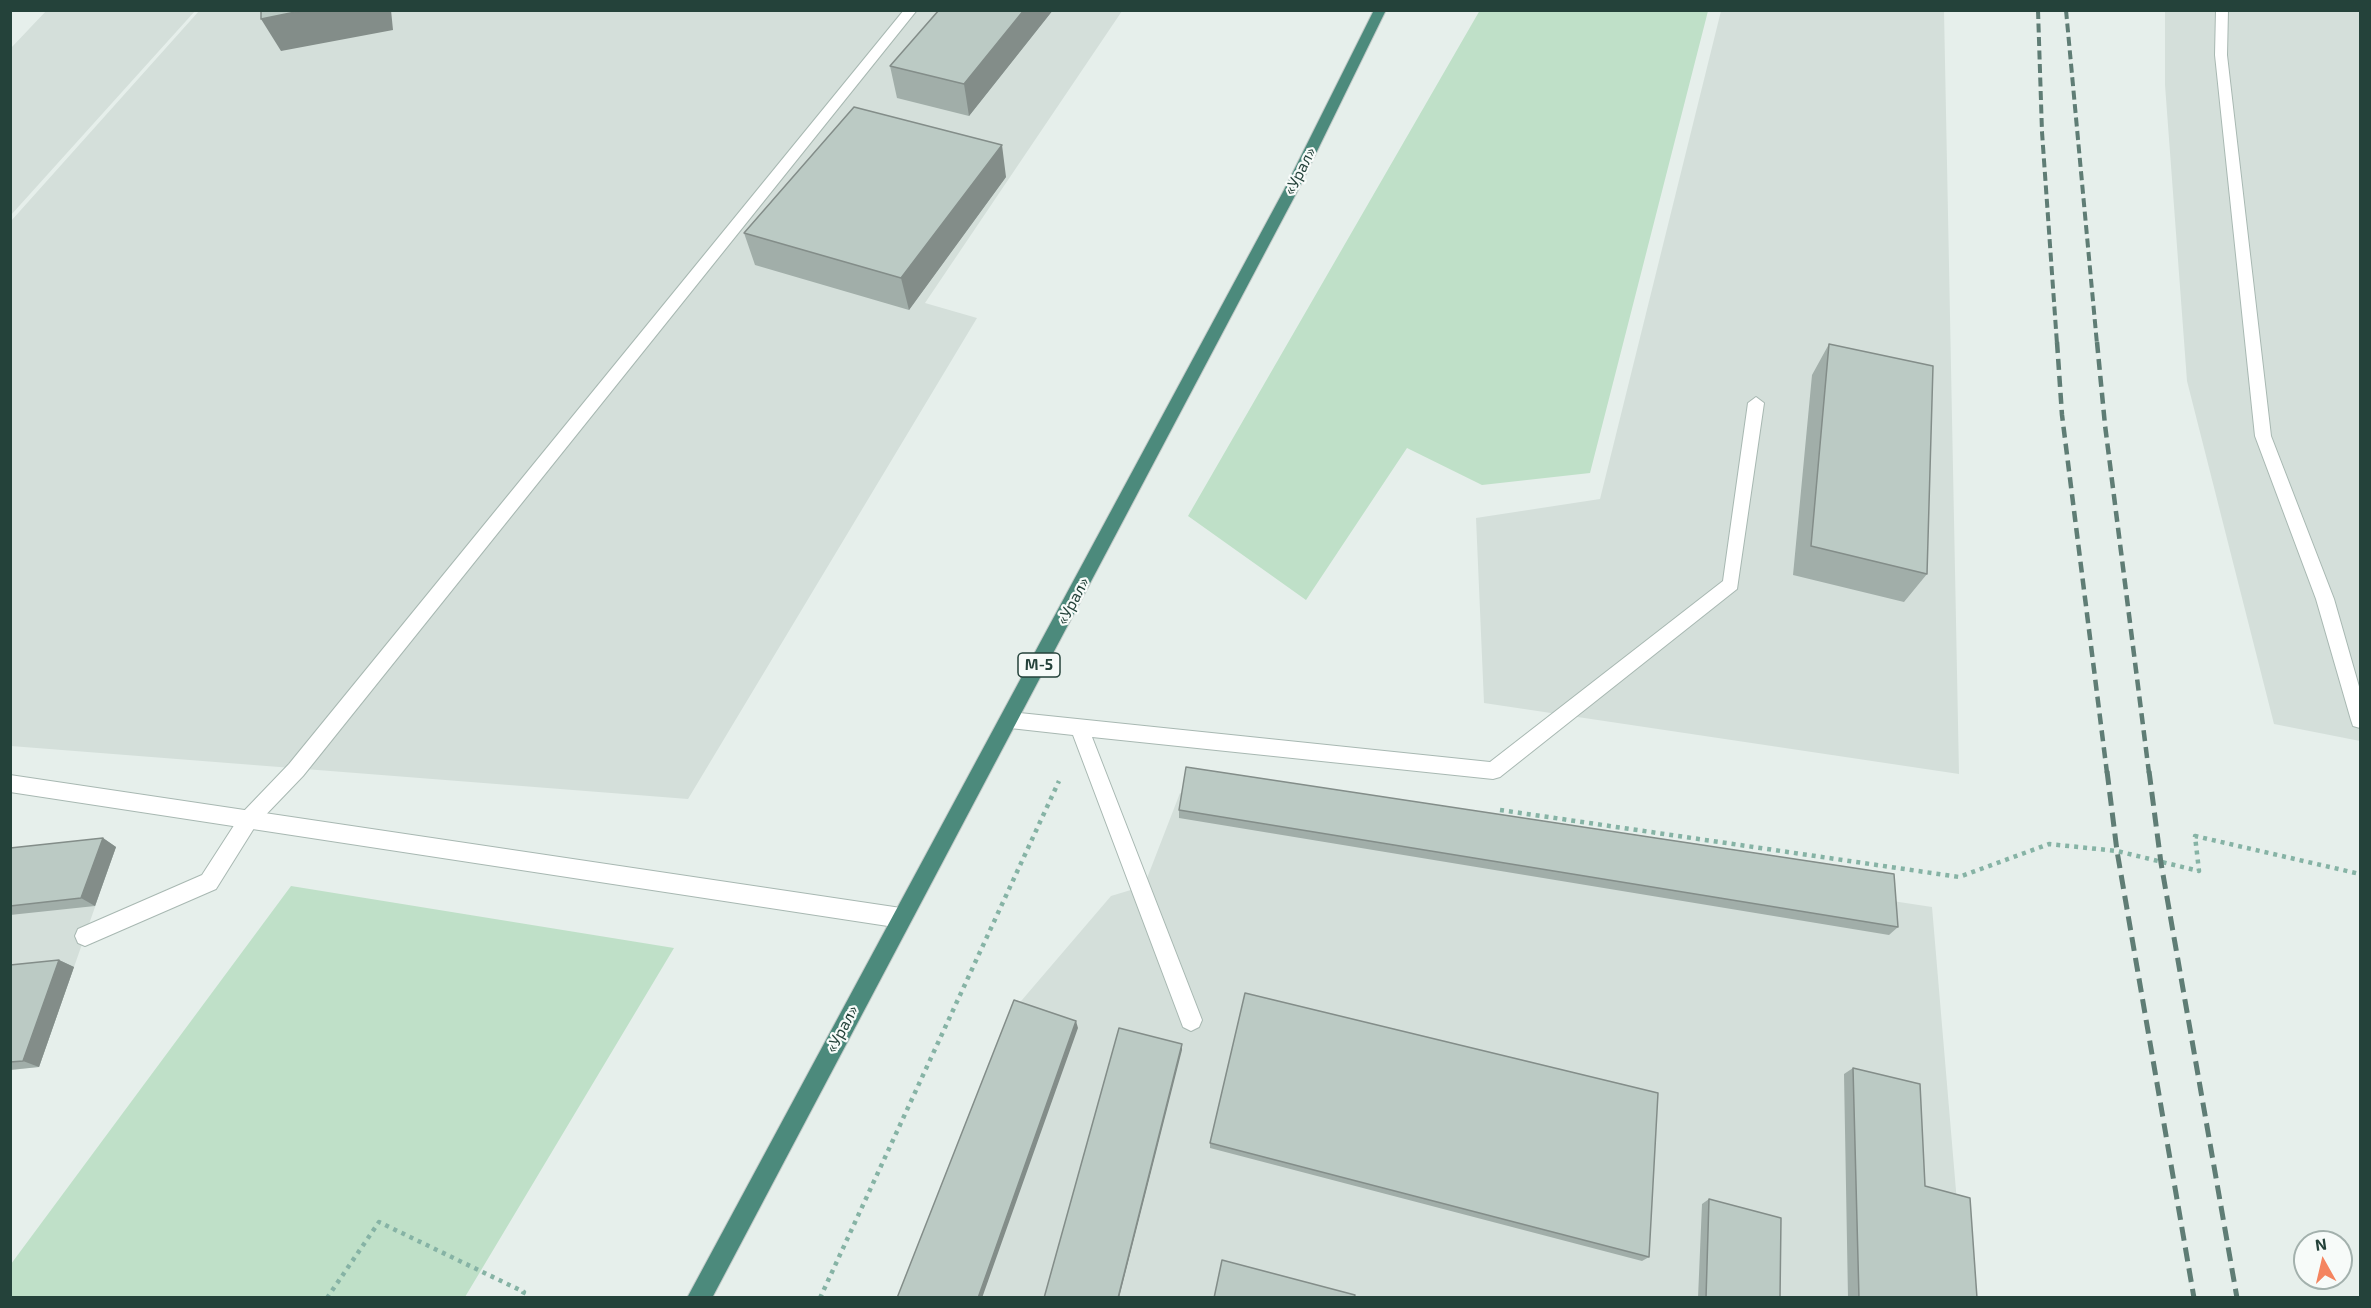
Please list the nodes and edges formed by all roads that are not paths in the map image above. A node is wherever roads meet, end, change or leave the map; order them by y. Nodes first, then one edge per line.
1 (911, 10) edge
2 (1381, 10) edge
3 (2222, 10) edge
4 (1756, 403) dead end
5 (1010, 720) junction
6 (2361, 720) edge
7 (1079, 726) junction
8 (10, 783) edge
9 (249, 819) junction
10 (901, 918) junction
11 (85, 936) dead end
12 (1191, 1020) dead end
13 (699, 1298) edge

1 - 9 street
2 - 5 highway, «Урал» / М-5
3 - 6 street
4 - 7 street
5 - 7 street
5 - 10 highway, «Урал» / М-5
7 - 12 street
8 - 9 street
9 - 10 street
9 - 11 street
10 - 13 highway, «Урал» / М-5

